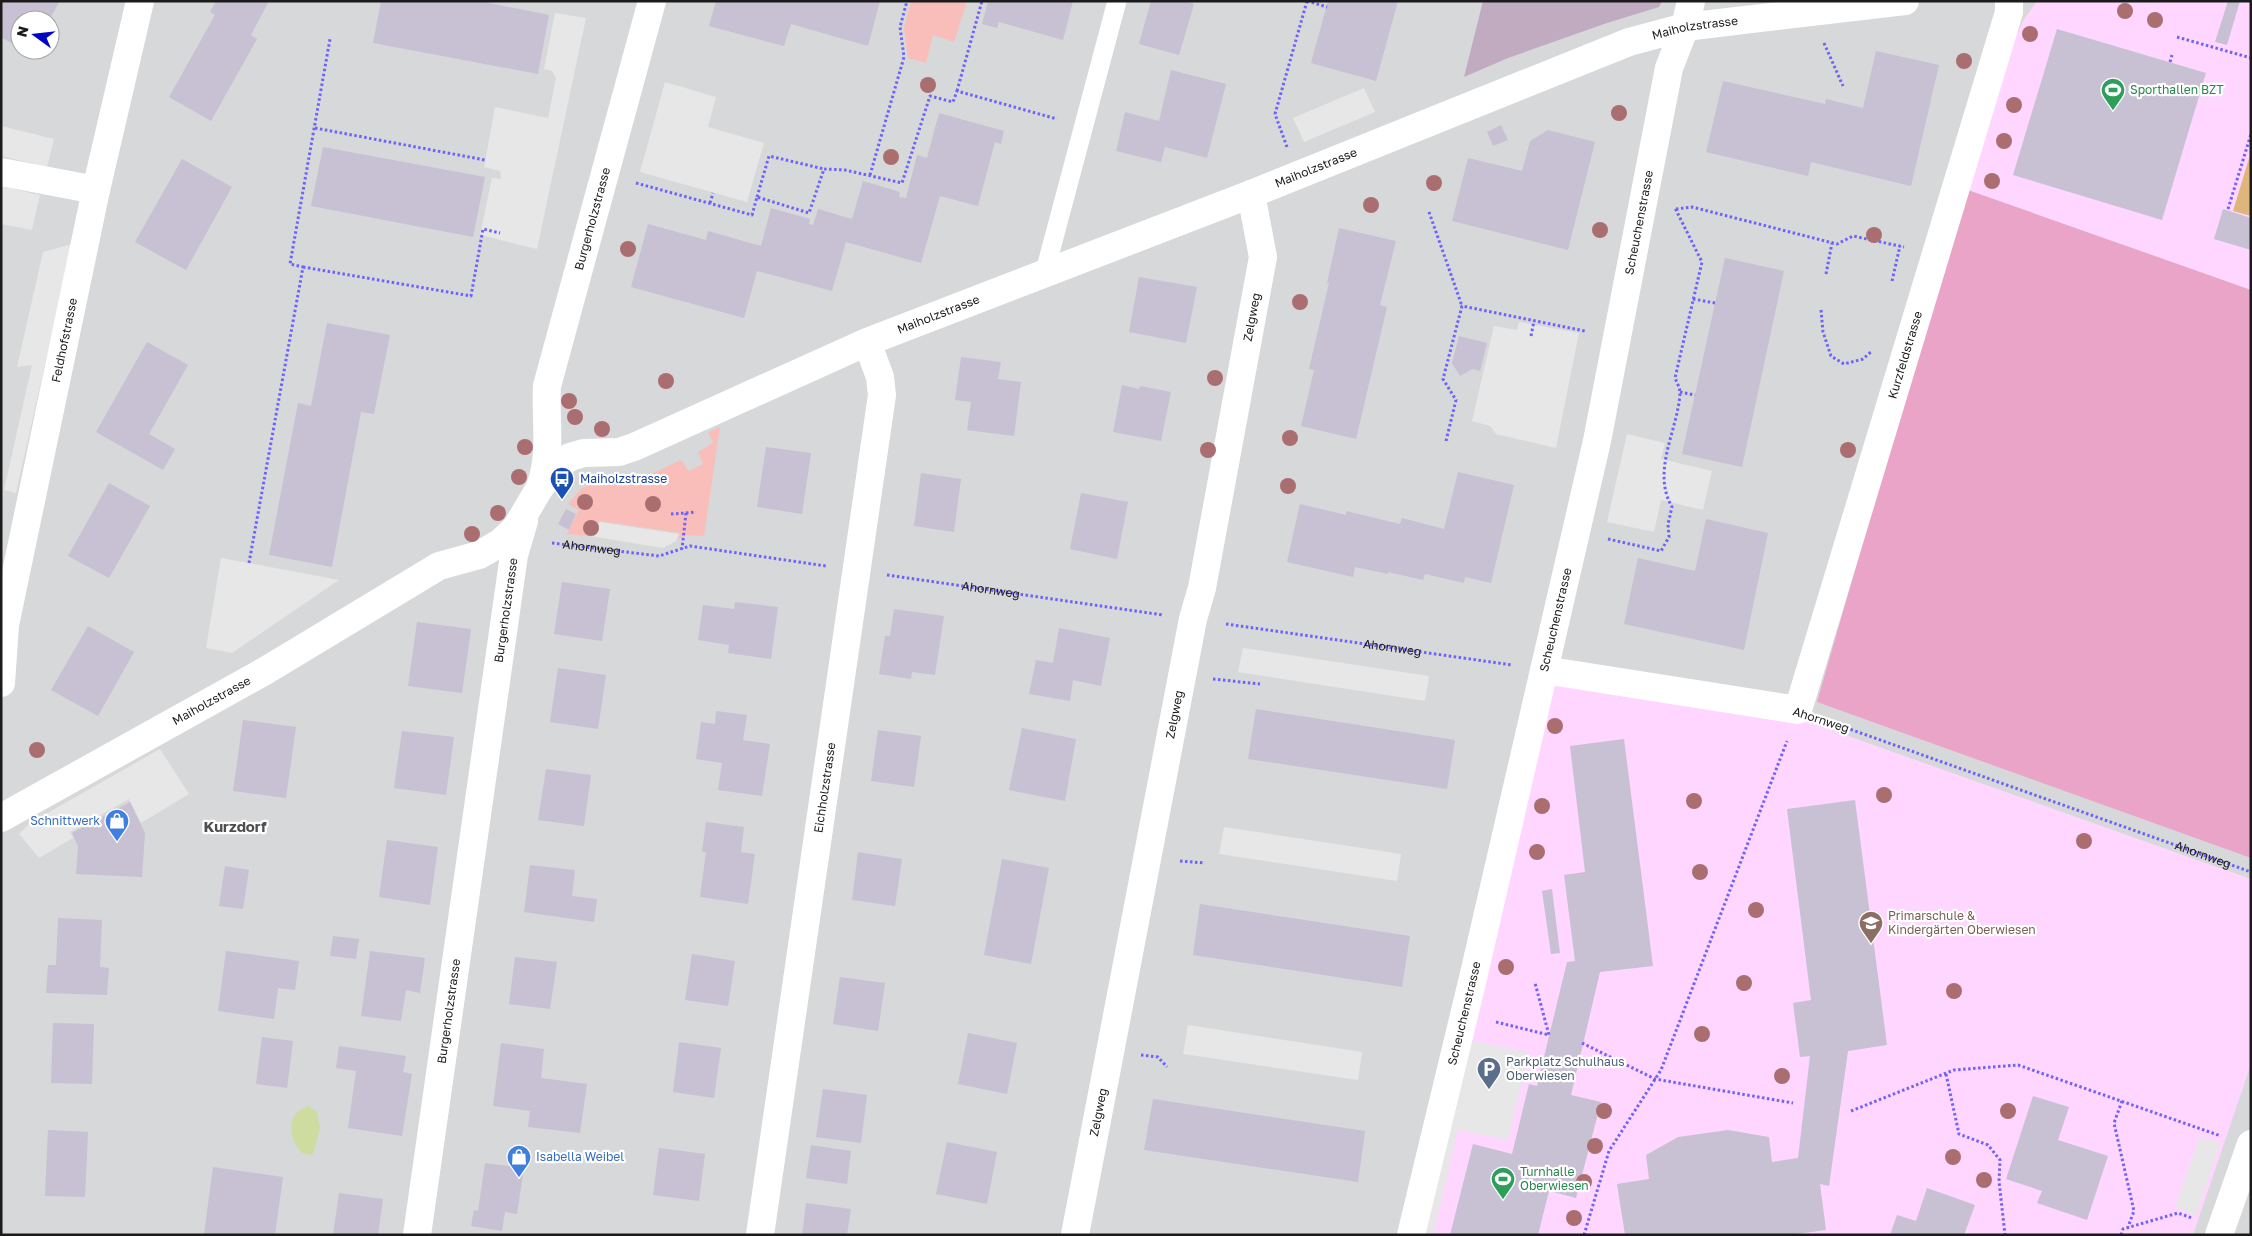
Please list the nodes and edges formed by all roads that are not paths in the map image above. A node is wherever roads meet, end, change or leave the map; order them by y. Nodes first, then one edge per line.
1 (140, 1) edge
2 (652, 1) edge
3 (1117, 1) edge
4 (1905, 1) edge
5 (2010, 1) edge
6 (1688, 14) edge
7 (1, 172) edge
8 (96, 190) junction
9 (1251, 194) junction
10 (1044, 275) junction
11 (867, 342) junction
12 (539, 489) junction
13 (1544, 670) junction
14 (1, 683) edge
15 (1798, 710) joint
16 (1, 818) edge
17 (2250, 1145) edge
18 (2220, 1231) edge
19 (418, 1235) edge
20 (760, 1235) edge
21 (1075, 1235) edge
22 (1411, 1235) edge

1 - 8 street, Feldhofstrasse
2 - 12 street, Burgerholzstrasse
3 - 10 lane
4 - 6 street, Maiholzstrasse
5 - 15 street, Kurzfeldstrasse
6 - 9 street, Maiholzstrasse
6 - 13 street, Scheuchenstrasse
7 - 8 street
8 - 14 street, Feldhofstrasse
9 - 10 street, Maiholzstrasse
9 - 21 street, Zelgweg
10 - 11 street, Maiholzstrasse
11 - 12 street, Maiholzstrasse
11 - 20 street, Eichholzstrasse
12 - 16 street, Maiholzstrasse
12 - 19 street, Burgerholzstrasse
13 - 15 street, Ahornweg
13 - 22 street, Scheuchenstrasse
17 - 18 street

